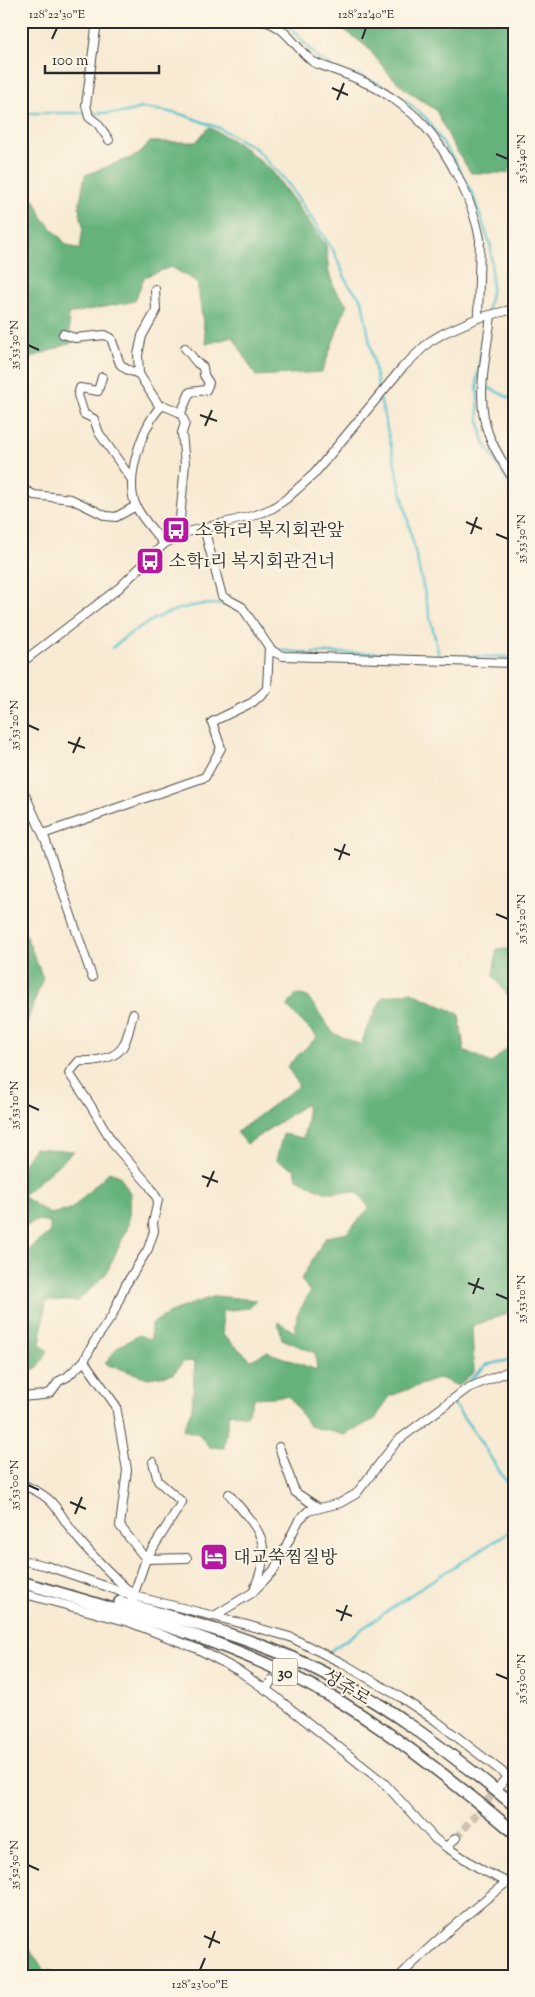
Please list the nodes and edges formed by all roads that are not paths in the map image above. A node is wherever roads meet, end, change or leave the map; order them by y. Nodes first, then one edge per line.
1 (97, 21) edge
2 (263, 21) edge
3 (109, 140) dead end
4 (155, 289) dead end
5 (514, 309) edge
6 (484, 316) junction
7 (63, 334) dead end
8 (185, 348) dead end
9 (138, 374) junction
10 (102, 377) dead end
11 (160, 407) junction
12 (181, 413) junction
13 (132, 480) junction
14 (514, 480) edge
15 (21, 488) edge
16 (136, 506) junction
17 (204, 528) junction
18 (174, 538) junction
19 (164, 544) junction
20 (269, 647) junction
21 (21, 663) edge
22 (514, 663) edge
23 (21, 786) edge
24 (43, 834) junction
25 (92, 978) dead end
26 (133, 1014) dead end
27 (84, 1361) junction
28 (514, 1369) edge
29 (21, 1397) edge
30 (279, 1448) dead end
31 (153, 1462) dead end
32 (21, 1484) edge
33 (229, 1494) dead end
34 (319, 1508) junction
35 (187, 1558) dead end
36 (146, 1559) junction
37 (21, 1560) edge
38 (21, 1574) edge
39 (21, 1582) edge
40 (21, 1593) edge
41 (252, 1593) junction
42 (132, 1600) junction
43 (214, 1616) junction
44 (290, 1637) junction
45 (287, 1647) tunnel mouth
46 (271, 1681) tunnel mouth
47 (266, 1690) junction
48 (511, 1779) edge
49 (501, 1784) tunnel mouth
50 (514, 1805) edge
51 (514, 1832) edge
52 (456, 1838) tunnel mouth
53 (446, 1847) junction
54 (510, 1883) edge
55 (400, 1976) edge

1 - 3 street
2 - 6 street
4 - 9 street
5 - 6 street
6 - 14 street
6 - 17 street
7 - 9 street
8 - 12 street
9 - 11 street
10 - 13 street
11 - 12 street
11 - 13 street
12 - 18 street
13 - 16 street
15 - 16 street
16 - 19 street
17 - 18 street
17 - 20 street
18 - 19 street
19 - 21 street
20 - 22 street
20 - 24 street
23 - 24 street
24 - 25 street
26 - 27 street
27 - 29 street
27 - 36 street
28 - 34 street
30 - 34 street
31 - 36 street
32 - 42 street
33 - 41 street
34 - 41 street
35 - 36 street
36 - 42 street
37 - 42 street
38 - 42 highway, 성주로 / 30
39 - 51 highway, 성주로 / 30
40 - 47 street
41 - 43 street
42 - 43 street
42 - 50 highway, 성주로 / 30
43 - 44 street
44 - 45 street
44 - 48 street
46 - 47 street
47 - 53 street
48 - 49 street
52 - 53 street
53 - 54 street
54 - 55 street

